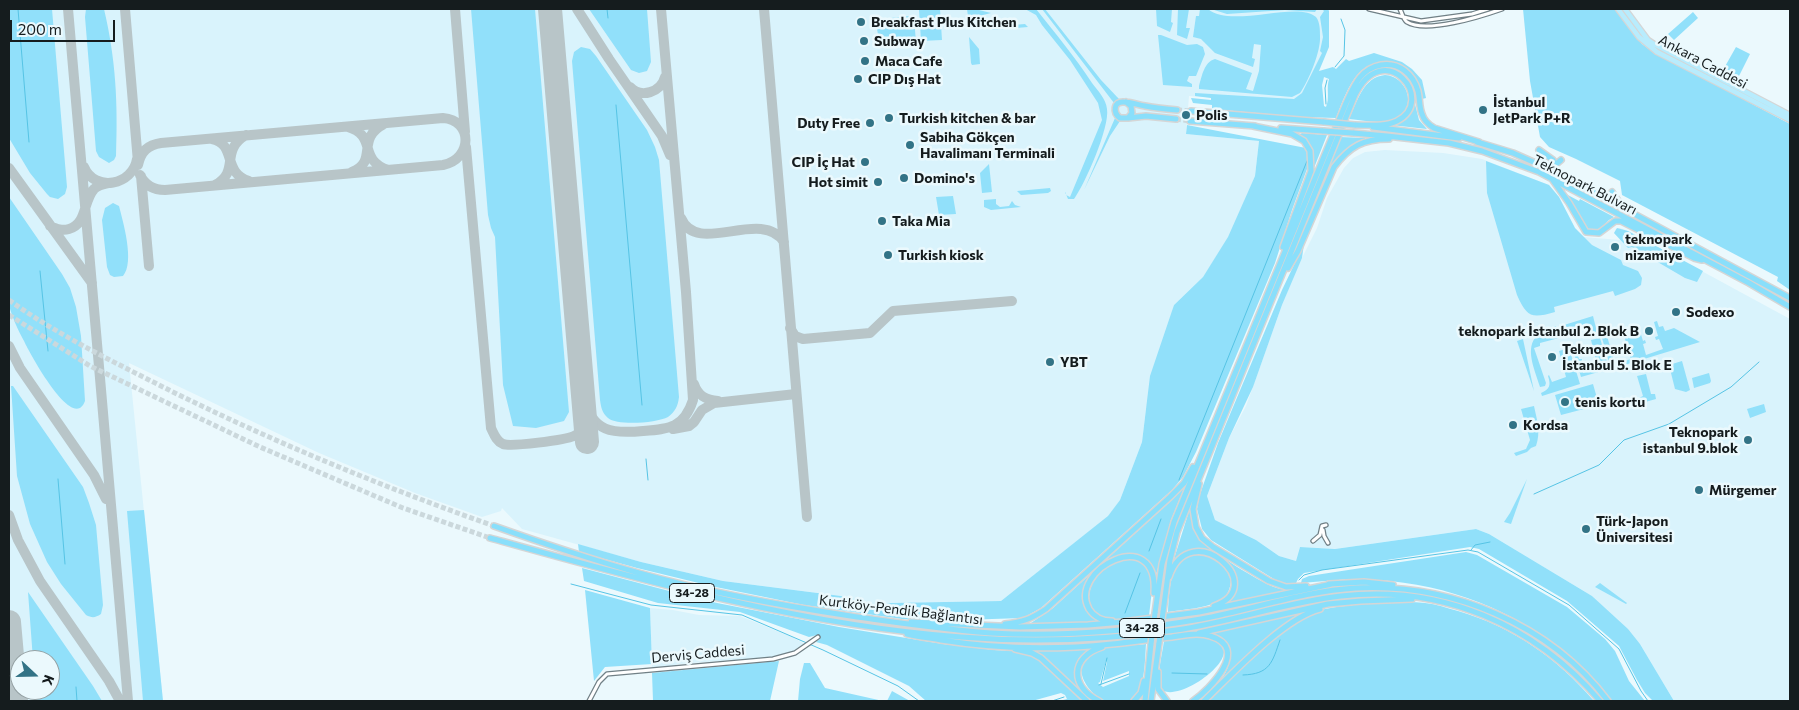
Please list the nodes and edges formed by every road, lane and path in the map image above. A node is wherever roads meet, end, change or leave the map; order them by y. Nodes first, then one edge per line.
1 (1369, 9) edge
2 (1400, 9) edge
3 (1488, 9) edge
4 (1502, 9) edge
5 (1618, 9) edge
6 (1625, 9) edge
7 (1403, 17) junction
8 (1126, 102) junction
9 (1177, 110) tunnel mouth
10 (1192, 111) tunnel mouth
11 (1790, 115) edge
12 (1128, 118) junction
13 (1176, 120) tunnel mouth
14 (1790, 120) edge
15 (1190, 121) tunnel mouth
16 (1355, 125) junction
17 (1253, 126) junction
18 (1416, 139) junction
19 (1479, 142) junction
20 (1539, 150) dead end
21 (1561, 160) dead end
22 (1553, 168) junction
23 (1552, 179) junction
24 (1612, 192) dead end
25 (1629, 212) junction
26 (1708, 261) junction
27 (1277, 288) junction
28 (1269, 289) junction
29 (1790, 298) edge
30 (1790, 307) edge
31 (1201, 454) junction
32 (1207, 456) junction
33 (494, 526) tunnel mouth
34 (490, 538) tunnel mouth
35 (1313, 541) dead end
36 (1328, 543) dead end
37 (1332, 584) junction
38 (1165, 588) junction
39 (1408, 590) junction
40 (1425, 599) junction
41 (1361, 601) junction
42 (1200, 612) junction
43 (1155, 613) junction
44 (873, 619) junction
45 (1123, 622) junction
46 (986, 625) junction
47 (897, 631) junction
48 (1185, 635) junction
49 (818, 637) dead end
50 (1110, 644) junction
51 (1000, 647) junction
52 (1150, 656) junction
53 (1157, 657) junction
54 (589, 701) edge
55 (1087, 701) edge
56 (1100, 701) edge
57 (1134, 701) edge
58 (1145, 701) edge
59 (1151, 701) edge
60 (1167, 701) edge
61 (1193, 701) edge
62 (1204, 701) edge
63 (1600, 701) edge
64 (1608, 701) edge

1 - 7 street
2 - 7 street
3 - 7 street
4 - 7 street
5 - 14 main road, Ankara Caddesi
6 - 11 main road, Ankara Caddesi
8 - 9 highway
8 - 12 highway
8 - 12 highway
10 - 16 highway, bridge
12 - 13 highway
15 - 17 highway
16 - 19 highway, Teknopark Bulvarı
16 - 27 highway
17 - 18 highway, Teknopark Bulvarı, bridge
17 - 28 highway
18 - 23 highway, Teknopark Bulvarı
18 - 27 highway
19 - 22 highway, Teknopark Bulvarı
19 - 28 highway
20 - 22 highway
21 - 22 highway
22 - 23 highway
22 - 25 highway, Teknopark Bulvarı
23 - 26 highway, Teknopark Bulvarı
23 - 26 highway
24 - 25 highway
25 - 29 highway, Teknopark Bulvarı
26 - 30 highway, Teknopark Bulvarı
27 - 32 highway
28 - 31 highway
31 - 43 highway
31 - 46 highway
32 - 37 highway
32 - 38 highway
33 - 44 highway, Kurtköy-Pendik Bağlantısı / 34-28
34 - 47 highway, Kurtköy-Pendik Bağlantısı / 34-28
35 - 36 street
37 - 39 highway
37 - 42 highway
38 - 42 highway
38 - 53 highway, bridge
39 - 44 highway, Kurtköy-Pendik Bağlantısı / 34-28
39 - 64 highway, Kurtköy-Pendik Bağlantısı / 34-28
40 - 41 highway
40 - 47 highway, Kurtköy-Pendik Bağlantısı / 34-28
40 - 63 highway, Kurtköy-Pendik Bağlantısı / 34-28
41 - 48 highway
41 - 62 highway
42 - 45 highway
43 - 45 highway
43 - 52 highway, bridge
44 - 46 highway
45 - 46 highway
47 - 51 highway
48 - 50 highway
48 - 61 highway
49 - 54 street, Derviş Caddesi
50 - 51 highway
50 - 56 highway
51 - 55 highway
52 - 57 highway
52 - 58 highway
53 - 59 highway
53 - 60 highway

